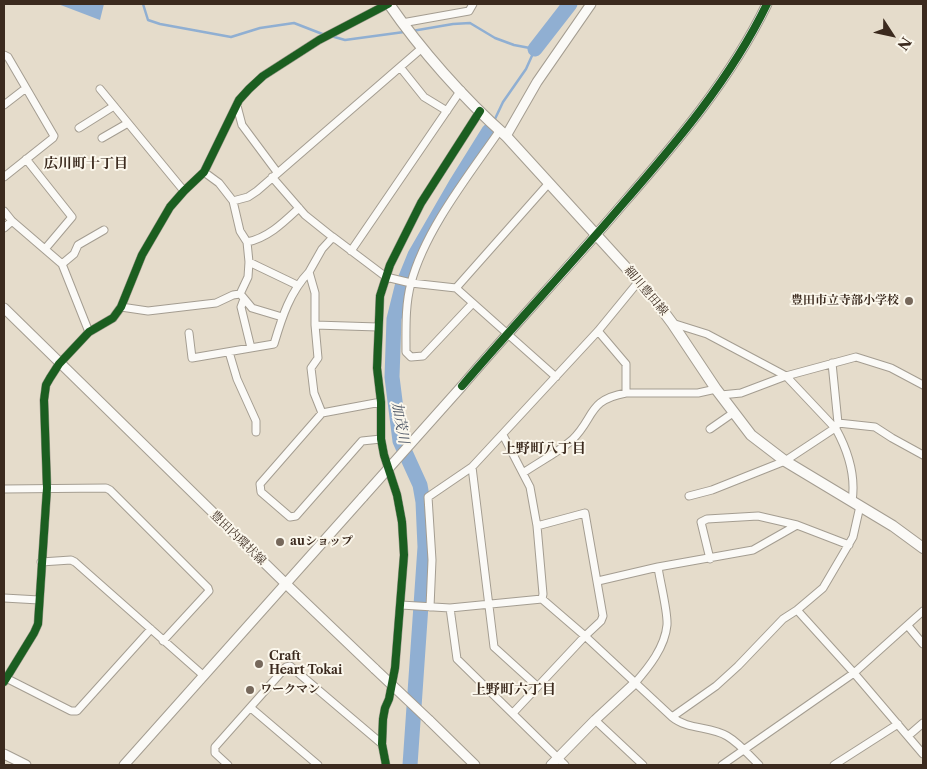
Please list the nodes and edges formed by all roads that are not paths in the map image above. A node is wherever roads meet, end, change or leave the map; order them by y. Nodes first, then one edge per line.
1 (388, 4) edge
2 (472, 4) edge
3 (592, 4) edge
4 (767, 4) edge
5 (402, 23) junction
6 (422, 48) junction
7 (4, 54) edge
8 (400, 67) junction
9 (26, 88) junction
10 (100, 89) dead end
11 (461, 90) junction
12 (4, 105) edge
13 (114, 106) junction
14 (237, 106) junction
15 (446, 111) junction
16 (480, 111) junction
17 (128, 123) junction
18 (79, 128) dead end
19 (502, 132) junction
20 (102, 138) dead end
21 (26, 159) junction
22 (204, 172) junction
23 (275, 174) junction
24 (4, 177) edge
25 (549, 183) junction
26 (184, 191) junction
27 (233, 201) junction
28 (299, 208) junction
29 (4, 211) edge
30 (12, 221) junction
31 (4, 228) edge
32 (104, 230) dead end
33 (597, 235) junction
34 (335, 239) junction
35 (247, 242) junction
36 (45, 249) junction
37 (352, 251) junction
38 (249, 262) junction
39 (62, 264) junction
40 (310, 272) junction
41 (386, 277) junction
42 (639, 281) junction
43 (411, 283) junction
44 (297, 285) junction
45 (456, 288) junction
46 (242, 296) junction
47 (472, 304) junction
48 (122, 307) junction
49 (4, 308) edge
50 (282, 317) junction
51 (672, 323) junction
52 (315, 325) junction
53 (378, 327) junction
54 (598, 331) junction
55 (89, 332) junction
56 (189, 333) dead end
57 (507, 334) junction
58 (251, 348) junction
59 (229, 352) junction
60 (832, 363) junction
61 (59, 364) junction
62 (786, 376) junction
63 (556, 377) junction
64 (923, 385) edge
65 (718, 392) junction
66 (626, 393) junction
67 (381, 402) junction
68 (322, 413) junction
69 (733, 413) junction
70 (836, 427) junction
71 (710, 429) dead end
72 (256, 432) dead end
73 (503, 435) junction
74 (381, 439) junction
75 (923, 455) edge
76 (785, 461) junction
77 (472, 467) junction
78 (523, 473) junction
79 (47, 488) junction
80 (4, 489) edge
81 (689, 496) dead end
82 (856, 503) junction
83 (797, 525) junction
84 (537, 526) junction
85 (849, 545) junction
86 (923, 548) edge
87 (710, 559) junction
88 (41, 562) junction
89 (658, 567) junction
90 (598, 581) junction
91 (285, 583) junction
92 (4, 598) edge
93 (542, 599) junction
94 (39, 600) junction
95 (488, 604) junction
96 (401, 605) junction
97 (430, 607) junction
98 (450, 608) junction
99 (796, 610) junction
100 (923, 611) edge
101 (908, 626) junction
102 (151, 629) junction
103 (585, 636) junction
104 (163, 641) junction
105 (923, 644) edge
106 (854, 672) junction
107 (204, 676) junction
108 (5, 679) edge
109 (635, 683) junction
110 (537, 686) junction
111 (251, 708) junction
112 (513, 713) junction
113 (672, 717) junction
114 (595, 720) junction
115 (923, 723) edge
116 (898, 724) junction
117 (908, 736) junction
118 (382, 744) junction
119 (744, 750) junction
120 (4, 754) edge
121 (923, 754) edge
122 (558, 758) junction
123 (26, 765) edge
124 (124, 765) edge
125 (228, 765) edge
126 (318, 765) edge
127 (386, 765) edge
128 (475, 765) edge
129 (551, 765) edge
130 (565, 765) edge
131 (643, 765) edge
132 (722, 765) edge
133 (759, 765) edge
134 (834, 765) edge

1 - 5 main road, 細川豊田線
1 - 14 street
2 - 5 street
3 - 19 street
4 - 33 street
5 - 6 main road, 細川豊田線
6 - 8 street
6 - 11 main road, 細川豊田線
7 - 9 street
8 - 15 street
8 - 23 street
9 - 12 street
9 - 21 street
10 - 13 street
11 - 15 street
11 - 16 main road, 細川豊田線
13 - 17 street
13 - 18 street
14 - 22 street
14 - 23 street
15 - 37 street
16 - 19 main road, 細川豊田線
16 - 41 street
17 - 20 street
17 - 26 street
19 - 25 main road, 細川豊田線
19 - 43 street
21 - 24 street
21 - 36 street
22 - 26 street
22 - 27 street
23 - 27 street
23 - 28 street
25 - 33 main road, 細川豊田線
25 - 45 street
26 - 48 street
27 - 35 street
28 - 34 street
28 - 35 street
29 - 30 street
30 - 31 street
30 - 36 street
32 - 39 street
33 - 42 main road, 細川豊田線
33 - 57 street
34 - 37 street
34 - 40 street
35 - 38 street
36 - 39 street
37 - 41 street
38 - 44 street
38 - 46 street
39 - 55 street
40 - 44 street
40 - 52 street
41 - 43 street
41 - 53 street
42 - 51 main road, 細川豊田線
42 - 54 street
43 - 45 street
43 - 47 street
44 - 50 street
45 - 47 street
46 - 48 street
46 - 50 street
46 - 58 street
47 - 57 street
48 - 55 street
49 - 61 street, 豊田内環状線
50 - 58 street
51 - 62 street
51 - 65 main road, 細川豊田線
52 - 53 street
52 - 68 street
53 - 67 street
54 - 63 street
54 - 66 street
55 - 61 street
56 - 59 street
57 - 63 street
57 - 91 street, bridge
58 - 59 street
59 - 72 street
60 - 62 street
60 - 64 street
60 - 70 street
61 - 79 street
61 - 91 street, 豊田内環状線
62 - 65 street
62 - 70 street
63 - 73 street
65 - 66 street
65 - 69 main road, 細川豊田線
66 - 78 street
67 - 68 street
67 - 74 street
68 - 74 street
69 - 71 street
69 - 76 main road, 細川豊田線
70 - 75 street
70 - 76 street
70 - 82 street
73 - 77 street
73 - 78 street
74 - 96 street
76 - 81 street
76 - 82 main road, 細川豊田線
77 - 95 street
77 - 97 street
78 - 84 street
79 - 80 street
79 - 88 street
79 - 104 street
82 - 85 street
82 - 86 main road, 細川豊田線
83 - 85 street
83 - 87 street
83 - 87 street
84 - 90 street
84 - 93 street
85 - 99 street
87 - 89 street
88 - 94 street
88 - 102 street
89 - 90 street
89 - 109 street
90 - 103 street
91 - 107 street
91 - 128 street, 豊田内環状線, bridge
92 - 94 street
93 - 95 street
93 - 103 street
94 - 108 street
95 - 98 street
95 - 110 street
96 - 97 street
96 - 118 street
97 - 98 street
98 - 112 street
99 - 106 street
99 - 113 street
100 - 101 street
101 - 105 street
101 - 106 street
102 - 104 street
102 - 108 street
103 - 109 street
103 - 110 street
104 - 107 street
106 - 116 street
106 - 119 street
107 - 124 street
109 - 113 street
109 - 114 street
110 - 112 street
111 - 118 street
111 - 125 street
111 - 126 street
112 - 122 street
113 - 119 street
114 - 122 street
114 - 131 street
115 - 117 street
116 - 117 street
116 - 134 street
117 - 121 street
118 - 127 street
119 - 132 street
119 - 133 street
120 - 123 street
122 - 129 street
122 - 130 street

